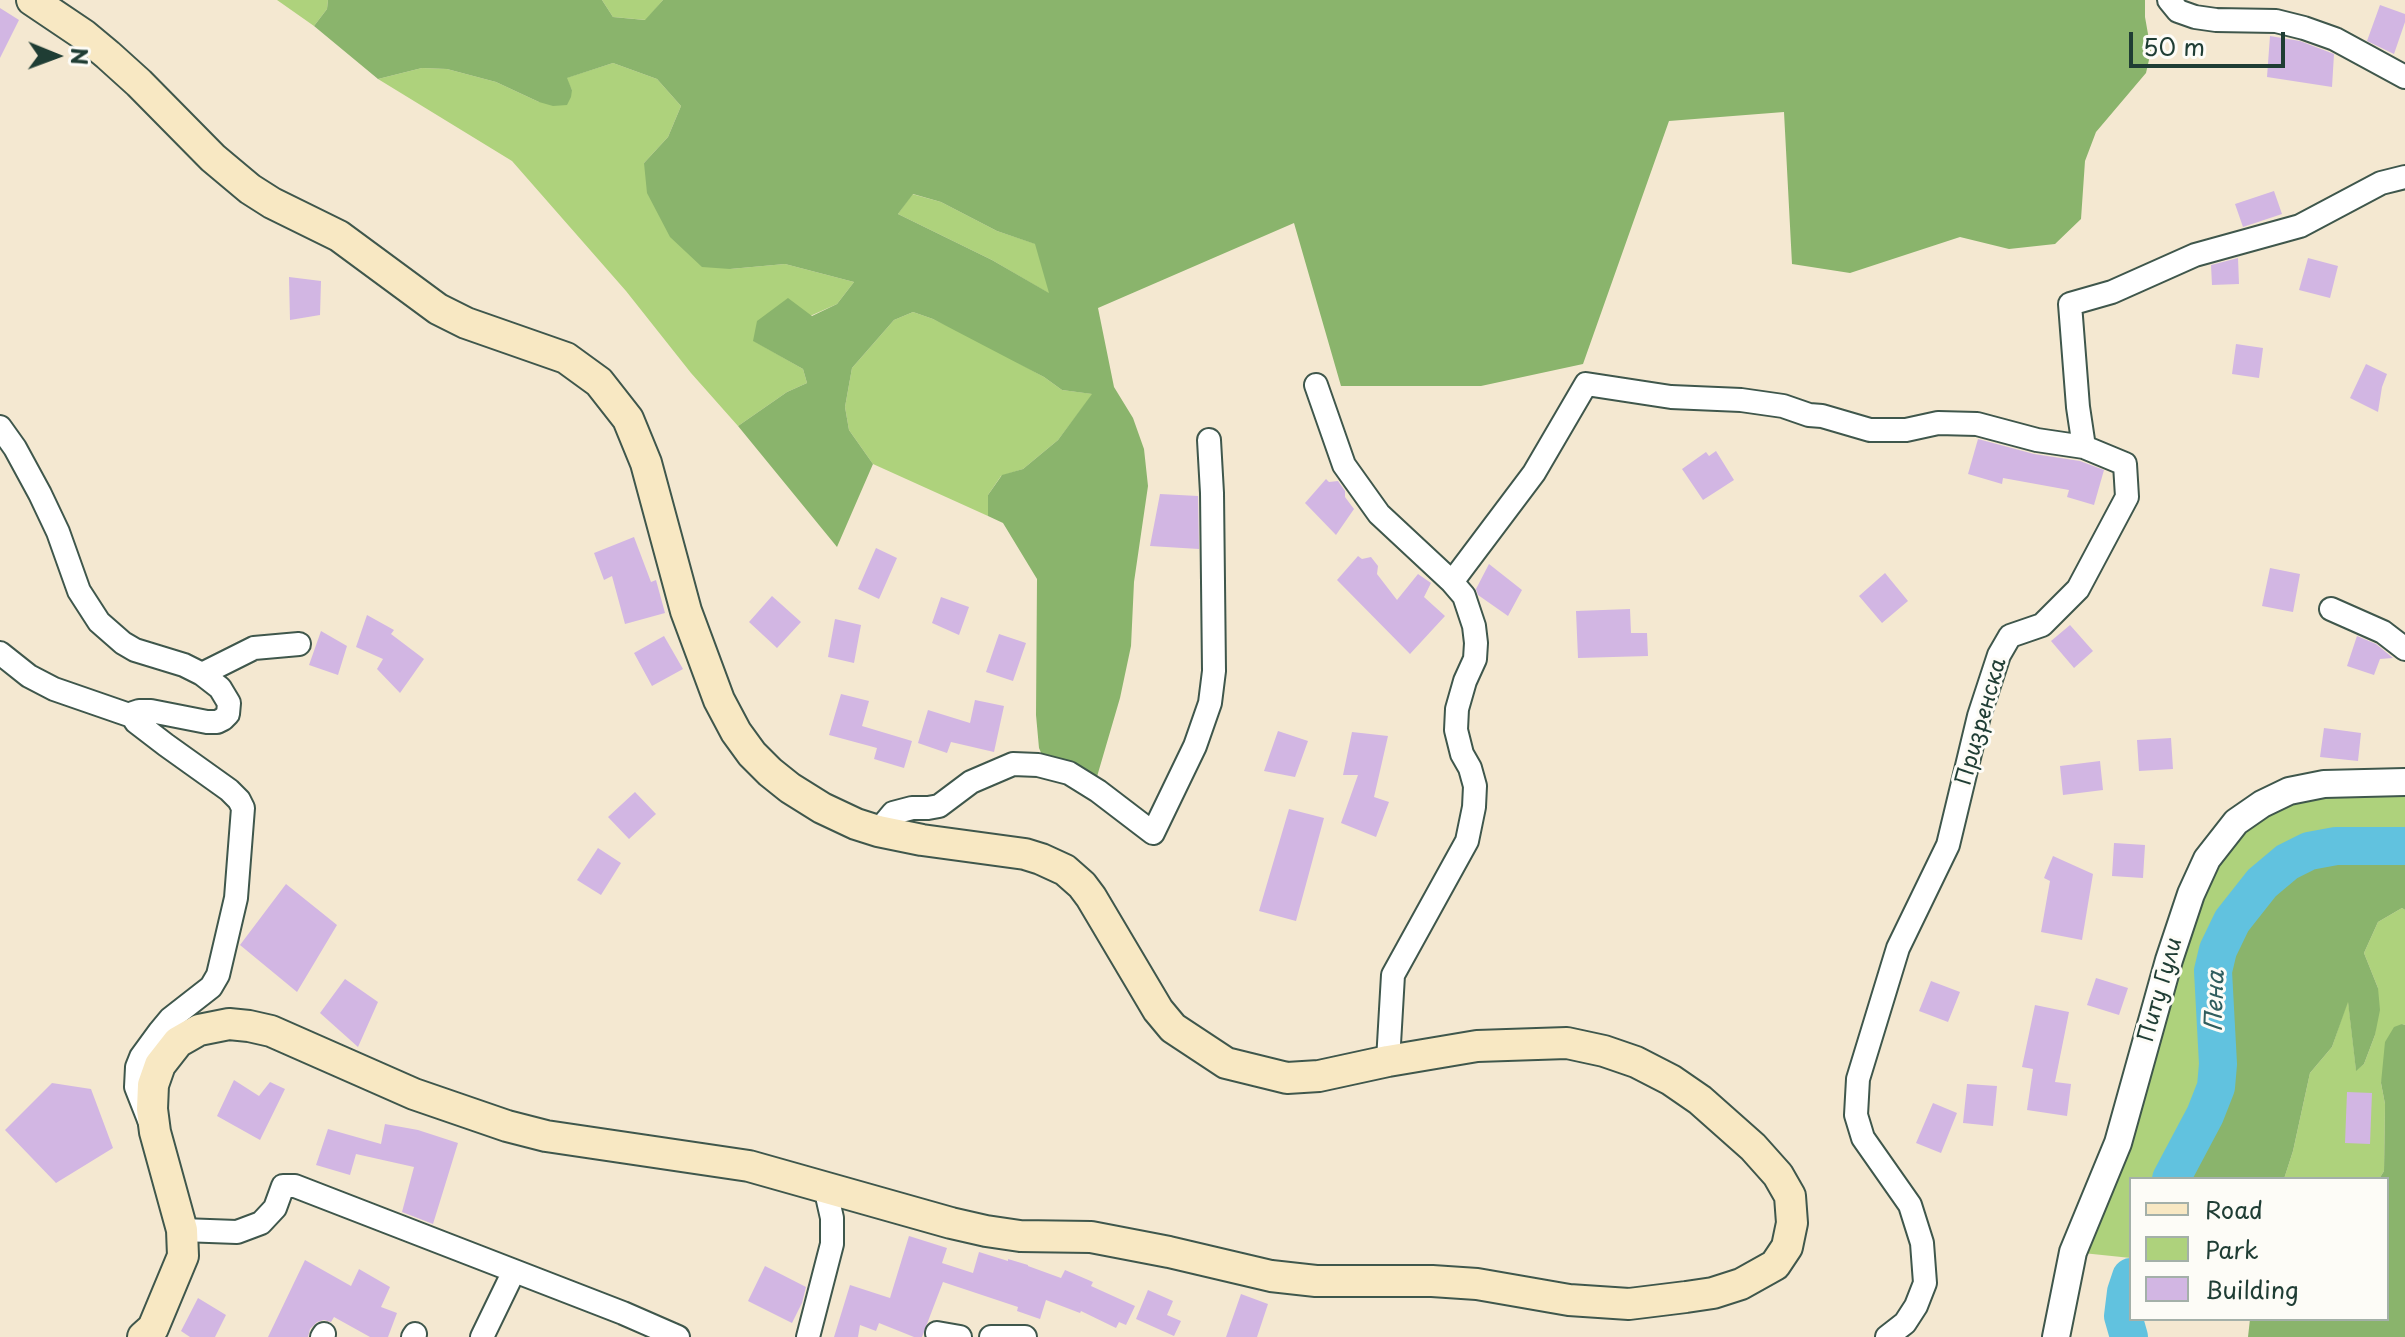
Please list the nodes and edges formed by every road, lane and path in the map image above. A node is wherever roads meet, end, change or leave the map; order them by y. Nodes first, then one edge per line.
1 (32, 0) edge
2 (2169, 0) edge
3 (2405, 77) edge
4 (2405, 177) edge
5 (1316, 385) dead end
6 (0, 427) edge
7 (1209, 440) dead end
8 (2084, 447) junction
9 (1452, 582) junction
10 (2331, 609) dead end
11 (299, 644) dead end
12 (2405, 649) edge
13 (0, 653) edge
14 (202, 674) junction
15 (132, 716) junction
16 (2405, 782) edge
17 (878, 831) junction
18 (1388, 1061) junction
19 (155, 1132) junction
20 (825, 1187) junction
21 (182, 1230) junction
22 (514, 1271) junction
23 (937, 1333) dead end
24 (143, 1337) edge
25 (482, 1337) edge
26 (678, 1337) edge
27 (808, 1337) edge
28 (960, 1337) edge
29 (991, 1337) edge
30 (1025, 1337) edge
31 (1887, 1337) edge
32 (2056, 1337) edge

1 - 17 main road
2 - 3 street
4 - 8 street
5 - 9 street
6 - 14 street
7 - 17 street
8 - 9 street
8 - 31 street, Призренска
9 - 18 street
10 - 12 street
11 - 14 street
13 - 15 street
14 - 15 street
15 - 19 street
16 - 32 street, Питу Гули
17 - 18 main road
18 - 20 main road
19 - 20 main road
19 - 21 main road
20 - 27 street
21 - 22 street
21 - 24 main road
22 - 25 street
22 - 26 street
23 - 28 street
29 - 30 street

